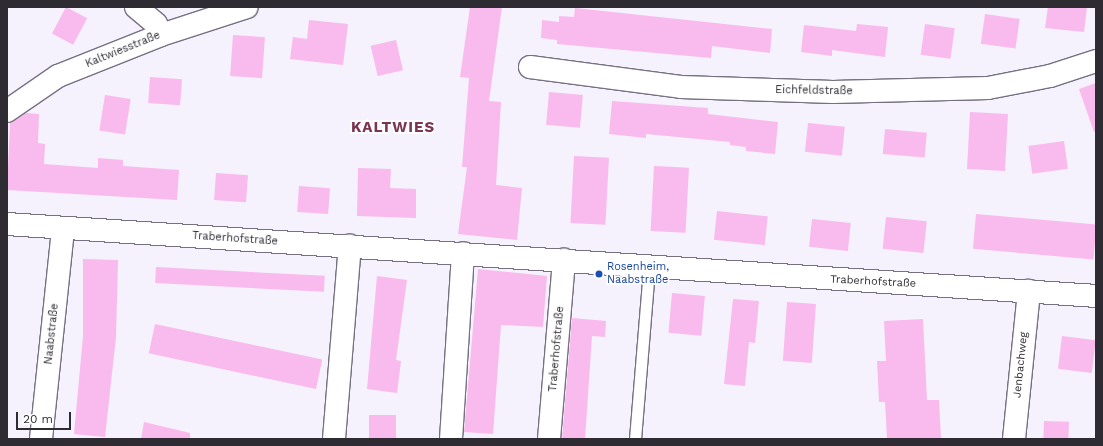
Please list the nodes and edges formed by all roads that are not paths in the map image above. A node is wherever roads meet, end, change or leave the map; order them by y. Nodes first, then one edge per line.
1 (136, 7) edge
2 (247, 7) edge
3 (161, 35) junction
4 (1096, 61) edge
5 (530, 67) dead end
6 (7, 111) edge
7 (7, 224) edge
8 (63, 229) junction
9 (350, 246) junction
10 (463, 253) junction
11 (564, 260) junction
12 (649, 267) junction
13 (1029, 292) junction
14 (1096, 296) edge
15 (41, 439) edge
16 (334, 439) edge
17 (451, 439) edge
18 (549, 439) edge
19 (635, 439) edge
20 (1014, 439) edge

1 - 3 street
2 - 3 street, Kaltwiesstraße
3 - 6 street, Kaltwiesstraße
4 - 5 street, Eichfeldstraße
7 - 8 street, Traberhofstraße
8 - 9 street, Traberhofstraße
8 - 15 street, Naabstraße
9 - 10 street, Traberhofstraße
9 - 16 street
10 - 11 street, Traberhofstraße
10 - 17 street
11 - 12 street, Traberhofstraße
11 - 18 street, Traberhofstraße
12 - 13 street, Traberhofstraße
12 - 19 lane
13 - 14 street, Traberhofstraße
13 - 20 street, Jenbachweg

